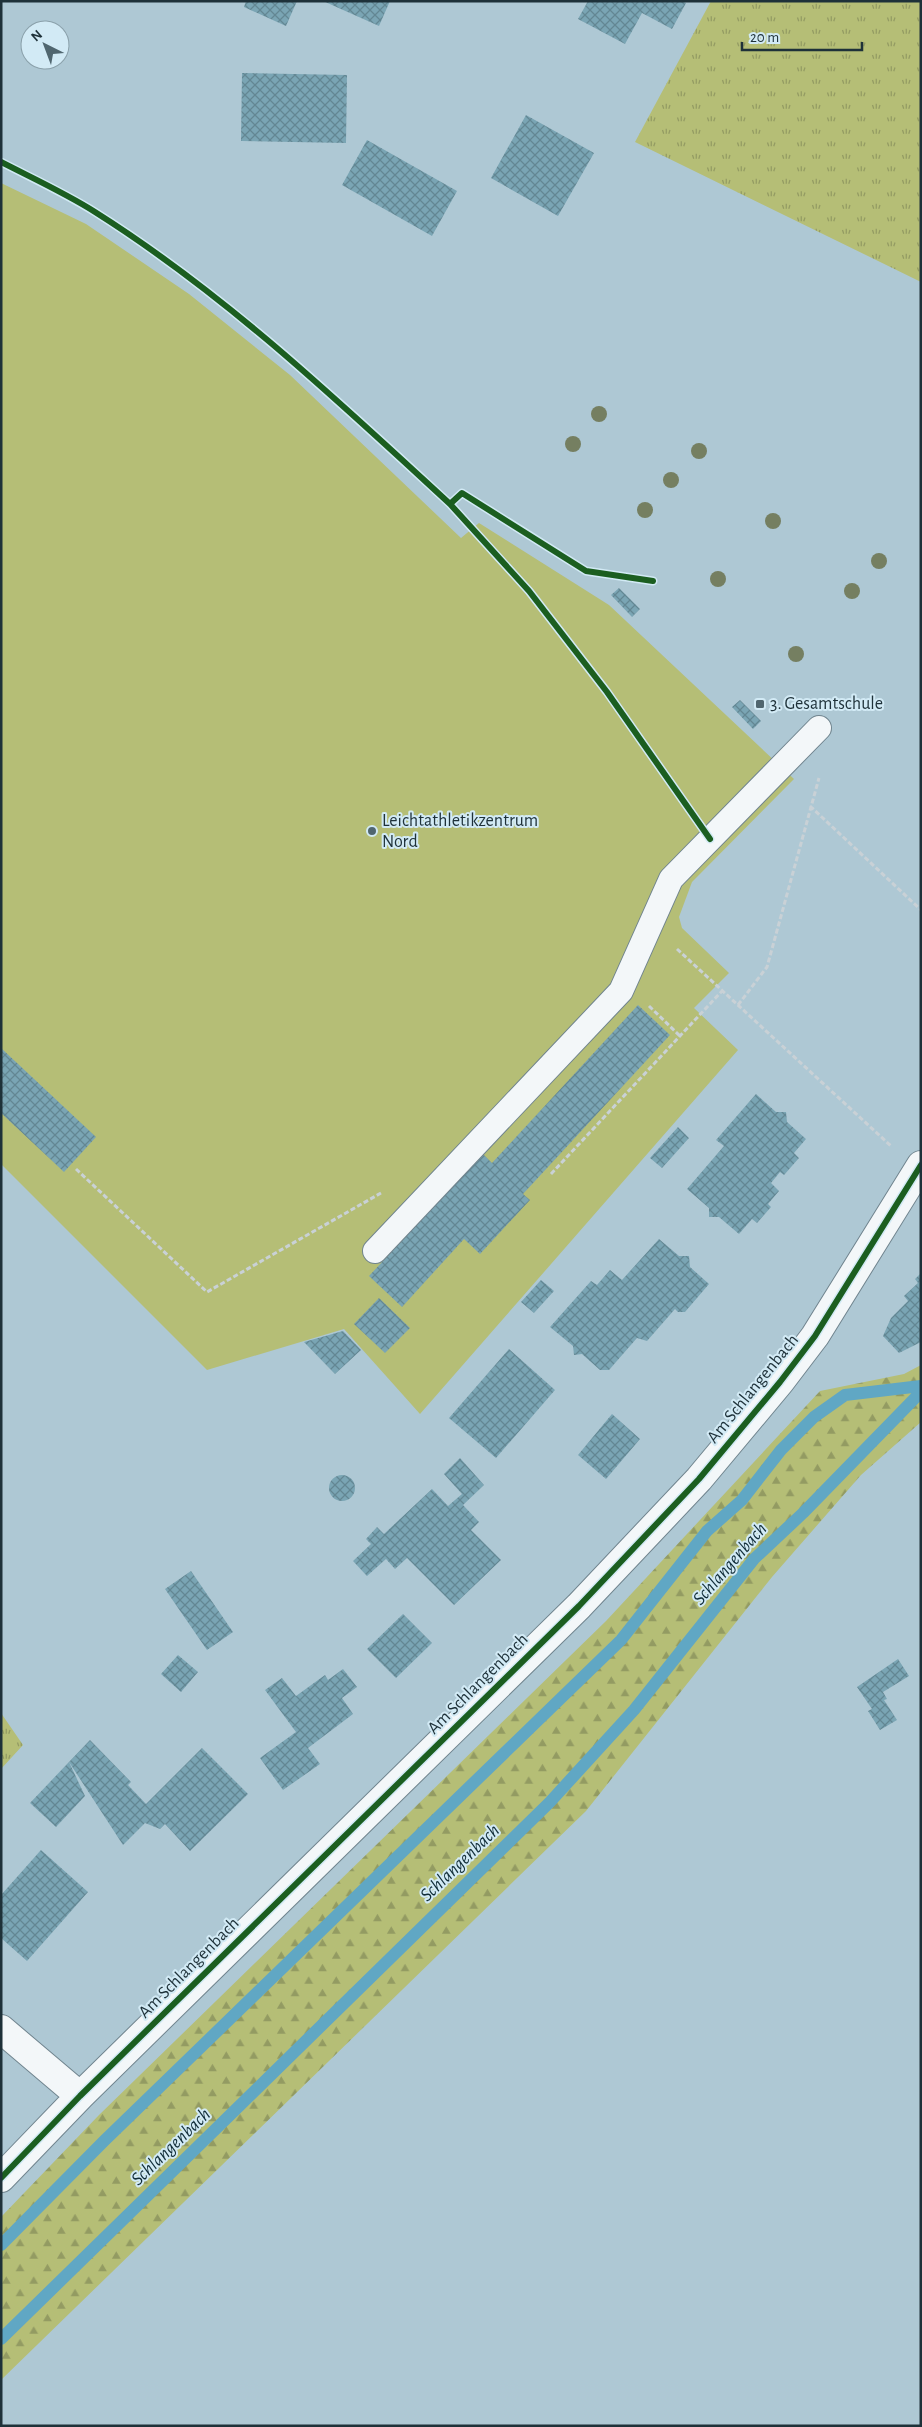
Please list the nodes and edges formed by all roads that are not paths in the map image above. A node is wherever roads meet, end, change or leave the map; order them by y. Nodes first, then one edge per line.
1 (820, 728) dead end
2 (919, 1168) edge
3 (375, 1251) dead end
4 (1, 2029) edge
5 (80, 2096) junction
6 (1, 2178) edge

1 - 3 lane
2 - 5 street, Am Schlangenbach
4 - 5 street
5 - 6 street, Am Schlangenbach

